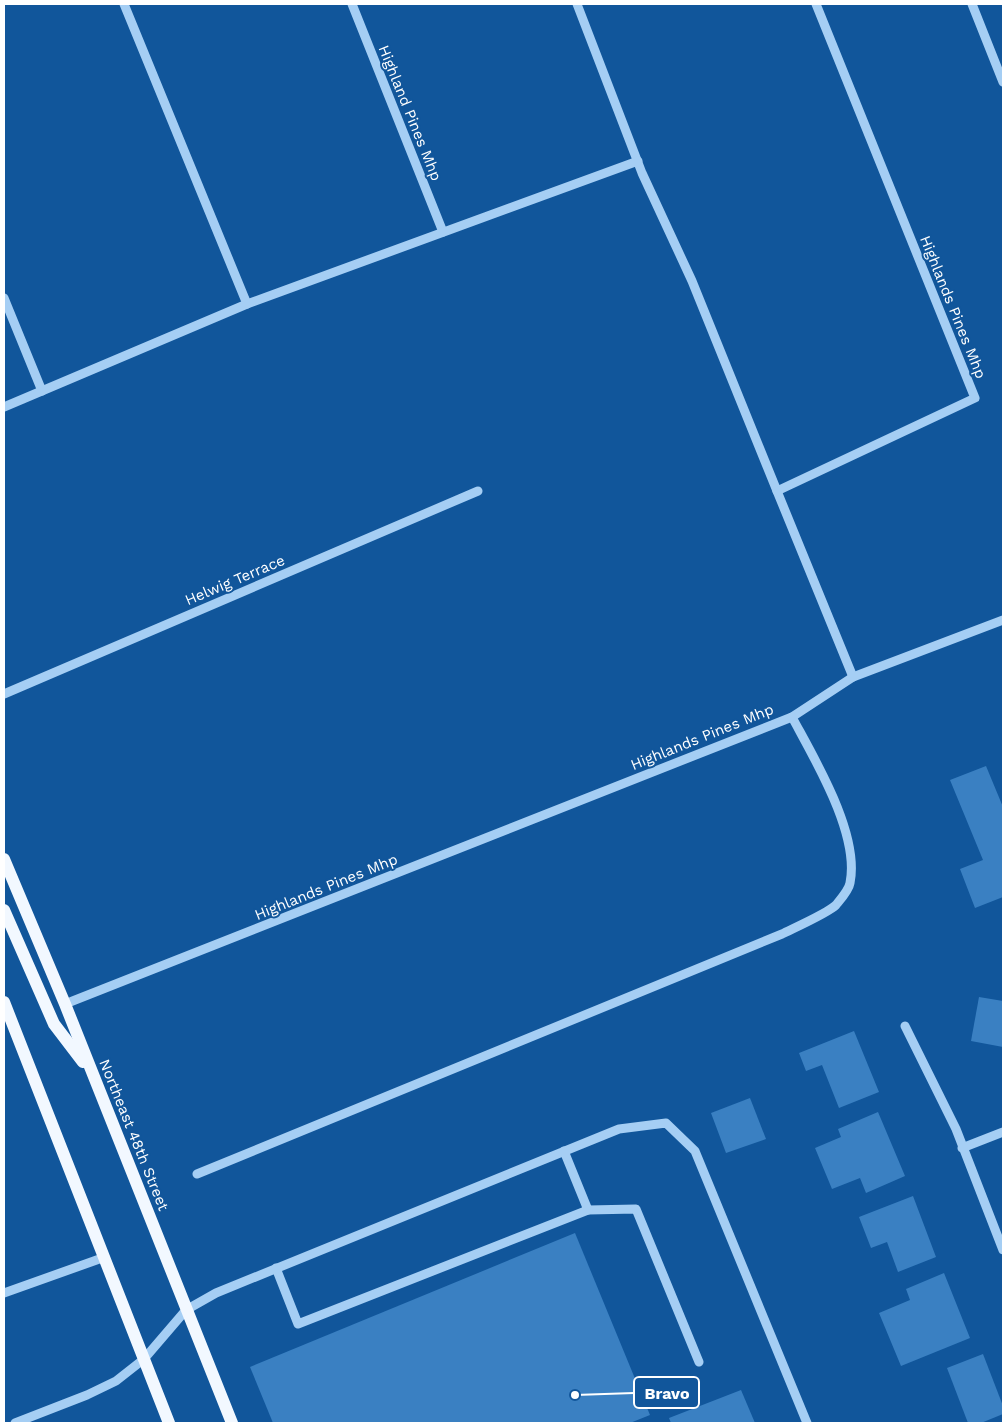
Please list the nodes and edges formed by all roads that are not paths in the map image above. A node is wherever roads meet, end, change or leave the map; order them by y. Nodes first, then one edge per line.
1 (124, 4) edge
2 (352, 4) edge
3 (577, 4) edge
4 (816, 4) edge
5 (972, 4) edge
6 (1003, 82) edge
7 (638, 160) junction
8 (443, 232) junction
9 (4, 298) edge
10 (247, 304) junction
11 (42, 391) junction
12 (4, 407) edge
13 (478, 491) dead end
14 (776, 491) junction
15 (1003, 620) edge
16 (853, 677) junction
17 (4, 694) edge
18 (792, 717) junction
19 (4, 860) edge
20 (4, 910) edge
21 (4, 1002) edge
22 (65, 1004) junction
23 (8, 1025) edge
24 (905, 1026) dead end
25 (92, 1074) junction
26 (1003, 1132) edge
27 (962, 1148) junction
28 (564, 1151) junction
29 (197, 1174) dead end
30 (588, 1210) junction
31 (1003, 1250) edge
32 (104, 1257) junction
33 (276, 1268) junction
34 (4, 1293) edge
35 (186, 1310) junction
36 (144, 1359) junction
37 (699, 1362) dead end
38 (15, 1423) edge
39 (169, 1423) edge
40 (232, 1423) edge
41 (807, 1423) edge

1 - 10 street
2 - 8 street, Highland Pines Mhp
3 - 7 street
4 - 14 street, Highlands Pines Mhp
5 - 6 street
7 - 8 street
7 - 14 street
8 - 10 street
9 - 11 street
10 - 11 street
11 - 12 street
13 - 17 street, Helwig Terrace
14 - 16 street
15 - 16 street
16 - 18 street
18 - 22 street, Highlands Pines Mhp
18 - 29 street, Highlands Pines Mhp
19 - 22 main road, Northeast 48th Street
20 - 25 main road
21 - 23 main road
22 - 25 main road, Northeast 48th Street
23 - 32 main road
24 - 27 street
25 - 35 main road, Northeast 48th Street
26 - 27 street
27 - 31 street
28 - 30 street
28 - 33 street
28 - 41 street
30 - 33 street
30 - 37 street
32 - 34 street
32 - 36 main road
33 - 35 street
35 - 36 street
35 - 40 main road, Northeast 48th Street
36 - 38 street
36 - 39 main road

